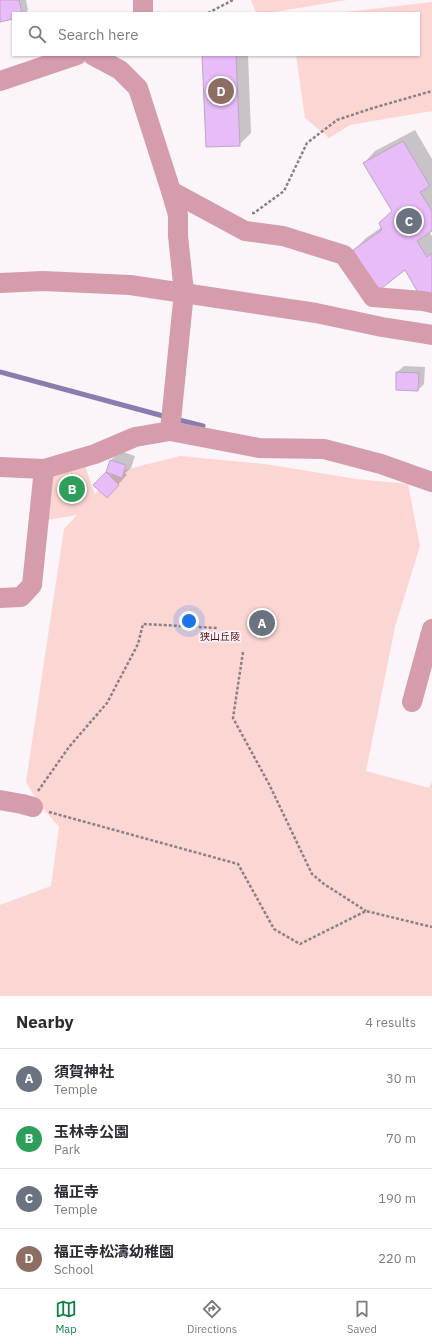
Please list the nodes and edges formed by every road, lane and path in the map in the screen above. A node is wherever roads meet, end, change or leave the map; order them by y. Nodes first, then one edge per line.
1 (143, 0) edge
2 (233, 0) edge
3 (143, 12) edge
4 (210, 12) edge
5 (74, 56) edge
6 (94, 56) edge
7 (0, 81) edge
8 (432, 91) edge
9 (172, 191) junction
10 (246, 212) dead end
11 (0, 283) edge
12 (184, 292) junction
13 (432, 303) edge
14 (432, 335) edge
15 (170, 432) junction
16 (0, 467) edge
17 (44, 469) junction
18 (432, 482) edge
19 (0, 598) edge
20 (218, 628) dead end
21 (432, 629) edge
22 (243, 652) dead end
23 (412, 702) dead end
24 (0, 800) edge
25 (30, 807) junction
26 (366, 911) junction
27 (432, 924) edge
28 (431, 927) edge

1 - 3 street
2 - 4 path
5 - 7 street
6 - 9 street
8 - 10 path
9 - 12 street
9 - 13 street
11 - 12 street
12 - 14 street
12 - 15 street
15 - 17 street
15 - 18 street
16 - 17 street
17 - 19 street
20 - 25 path
21 - 23 street
22 - 26 path
24 - 25 street
25 - 26 path
26 - 28 path
27 - 28 path

